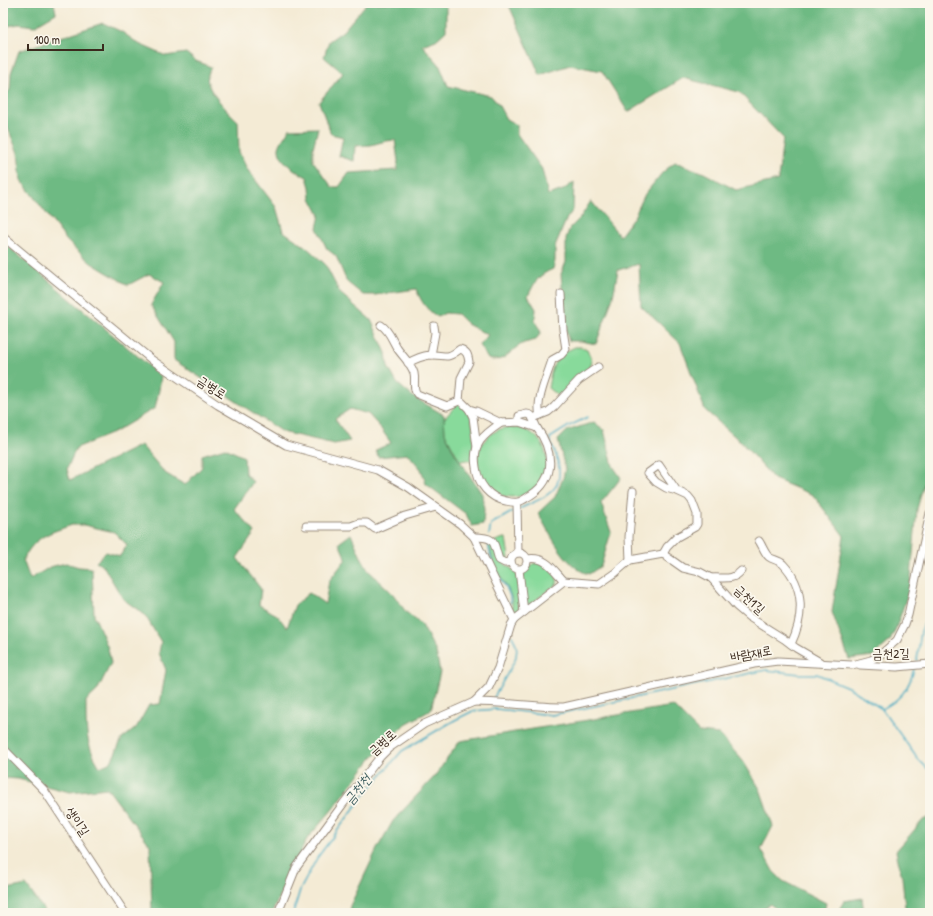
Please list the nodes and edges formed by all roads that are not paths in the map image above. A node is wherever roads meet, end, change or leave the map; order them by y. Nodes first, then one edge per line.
1 (3, 237) edge
2 (561, 294) dead end
3 (381, 325) dead end
4 (434, 326) dead end
5 (431, 355) junction
6 (408, 362) junction
7 (598, 367) dead end
8 (459, 401) junction
9 (470, 409) junction
10 (536, 416) junction
11 (519, 422) junction
12 (501, 423) junction
13 (537, 428) junction
14 (477, 447) junction
15 (633, 491) dead end
16 (677, 491) dead end
17 (436, 507) junction
18 (517, 507) junction
19 (930, 513) edge
20 (306, 526) dead end
21 (474, 537) junction
22 (760, 541) dead end
23 (518, 553) junction
24 (663, 554) junction
25 (527, 559) junction
26 (630, 560) junction
27 (511, 562) junction
28 (519, 570) junction
29 (741, 571) dead end
30 (711, 578) junction
31 (564, 581) junction
32 (524, 612) junction
33 (513, 622) junction
34 (791, 644) junction
35 (823, 663) junction
36 (930, 664) edge
37 (852, 665) junction
38 (474, 702) junction
39 (3, 748) edge
40 (125, 913) edge
41 (278, 913) edge

1 - 17 street, 금병로
2 - 10 street
3 - 6 street
4 - 5 street
5 - 6 street
5 - 8 street
6 - 8 street
7 - 10 street
8 - 9 street
9 - 12 street
9 - 14 street
10 - 11 street
10 - 13 street
11 - 12 street
11 - 13 street
12 - 14 street
13 - 18 street
14 - 18 street
15 - 26 street
16 - 24 street
17 - 20 street
17 - 21 street, 금병로
18 - 23 street
19 - 37 street, 바람재로
21 - 27 street
21 - 33 street, 금병로
22 - 34 street
23 - 25 street
23 - 27 street
24 - 26 street
24 - 30 street, 금천1길
25 - 28 street
25 - 31 street
26 - 31 street
27 - 28 street
28 - 32 street
29 - 30 street
30 - 34 street, 금천1길
31 - 32 street
32 - 33 street
33 - 38 street, 금병로
34 - 35 street, 금천1길
35 - 37 street, 바람재로
35 - 38 street, 바람재로
36 - 37 street, 금천2길
38 - 41 street, 금병로
39 - 40 street, 생이길

